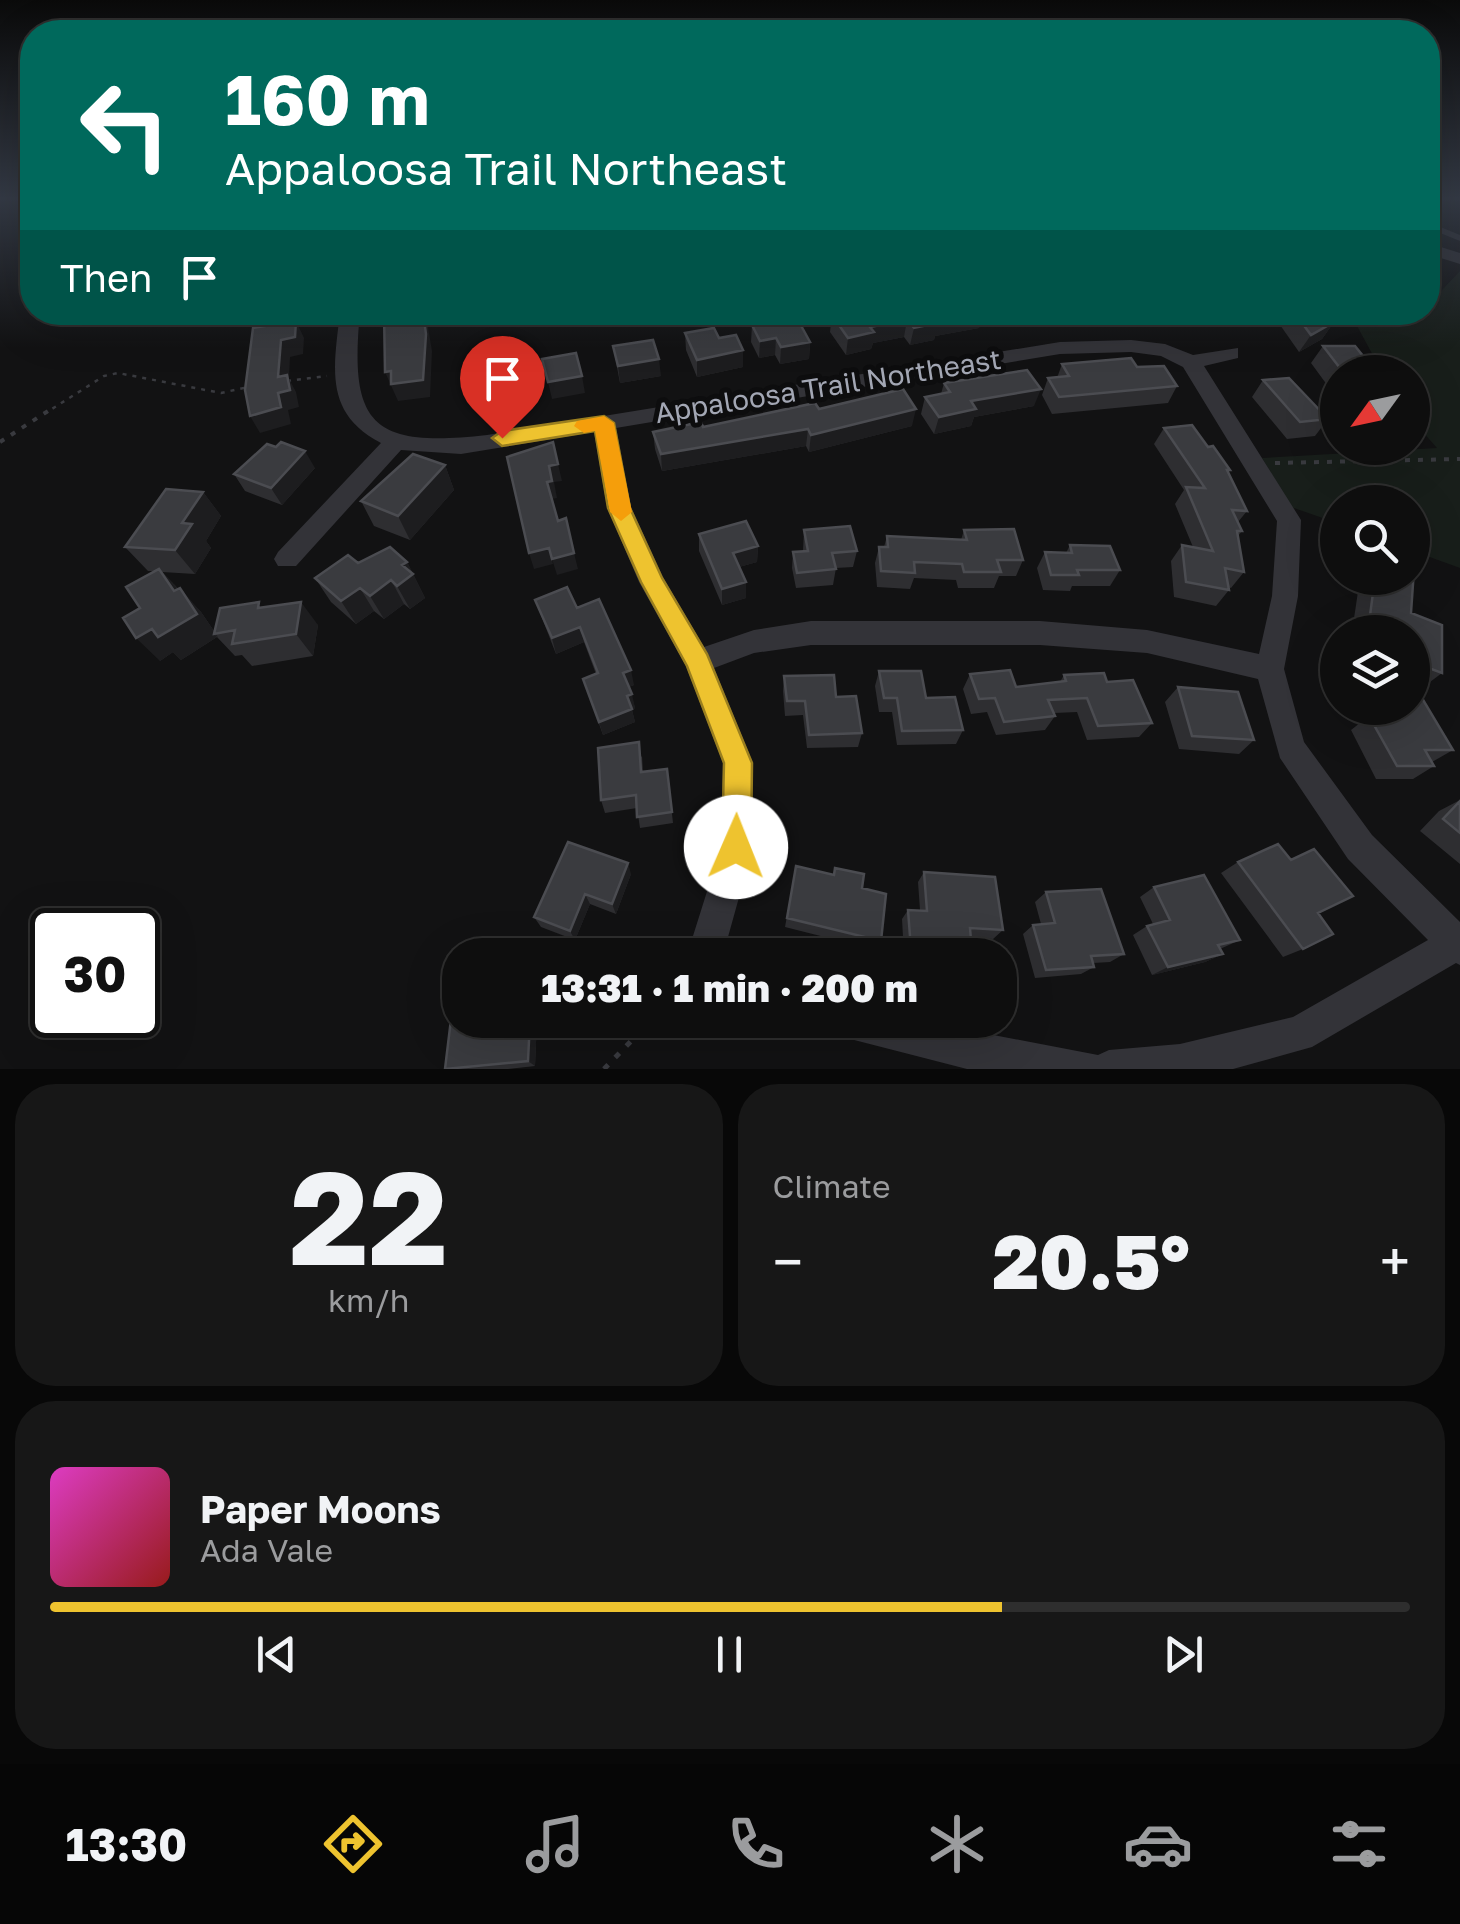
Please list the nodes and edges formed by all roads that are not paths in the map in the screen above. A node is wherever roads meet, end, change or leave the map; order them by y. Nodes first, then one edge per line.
1 (349, 325) edge
2 (1231, 352) dead end
3 (1191, 362) junction
4 (604, 423) junction
5 (396, 441) junction
6 (287, 559) dead end
7 (698, 662) junction
8 (1270, 669) junction
9 (710, 938) edge
10 (1458, 945) edge
11 (912, 1038) edge
12 (1086, 1069) edge
13 (1108, 1069) edge

1 - 5 street, Appaloosa Trail Northeast
2 - 3 street
3 - 4 street, Appaloosa Trail Northeast
3 - 8 street
4 - 5 street, Appaloosa Trail Northeast
4 - 7 street
5 - 6 street
7 - 8 street
7 - 9 street
8 - 10 street
10 - 13 street
11 - 12 street

